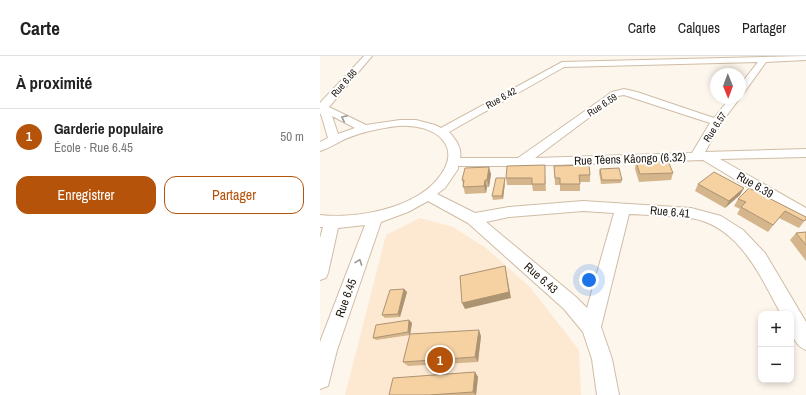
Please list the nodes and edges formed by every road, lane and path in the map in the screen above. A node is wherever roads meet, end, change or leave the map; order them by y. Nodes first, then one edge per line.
1 (368, 56) edge
2 (800, 57) edge
3 (764, 59) junction
4 (562, 60) edge
5 (806, 64) edge
6 (746, 84) edge
7 (730, 104) edge
8 (322, 108) edge
9 (716, 122) junction
10 (364, 128) junction
11 (441, 132) junction
12 (334, 139) junction
13 (320, 147) edge
14 (806, 153) edge
15 (700, 157) junction
16 (455, 162) junction
17 (521, 162) junction
18 (428, 195) junction
19 (623, 208) junction
20 (806, 215) edge
21 (375, 218) junction
22 (473, 219) junction
23 (325, 222) edge
24 (320, 272) edge
25 (591, 327) junction
26 (806, 340) edge
27 (323, 351) edge
28 (320, 378) edge
29 (608, 395) edge

1 - 8 street, Rue 6.66
2 - 3 street
2 - 5 street
3 - 4 street
3 - 6 street
4 - 11 street, Rue 6.42
7 - 9 street, Rue 6.57
10 -> 8 street
8 - 12 street
9 - 15 street, Rue 6.57
9 - 17 street, Rue 6.59
10 - 11 street
10 - 12 street
11 - 16 street
12 - 13 street
14 - 15 street, Rue Têens Kâongo (6.32)
15 - 17 street, Rue Têens Kâongo (6.32)
15 - 20 street, Rue 6.39
16 - 17 street, Rue Têens Kâongo (6.32)
16 - 18 street
18 - 21 street
18 - 22 street, Rue 6.43
19 - 22 street, Rue 6.41
19 - 25 street
19 - 26 street, Rue 6.41
21 - 23 street
27 -> 21 street, Rue 6.45
22 - 25 street, Rue 6.43
23 - 24 street
25 - 29 street, Rue 6.43
27 - 28 street, Rue 6.45

